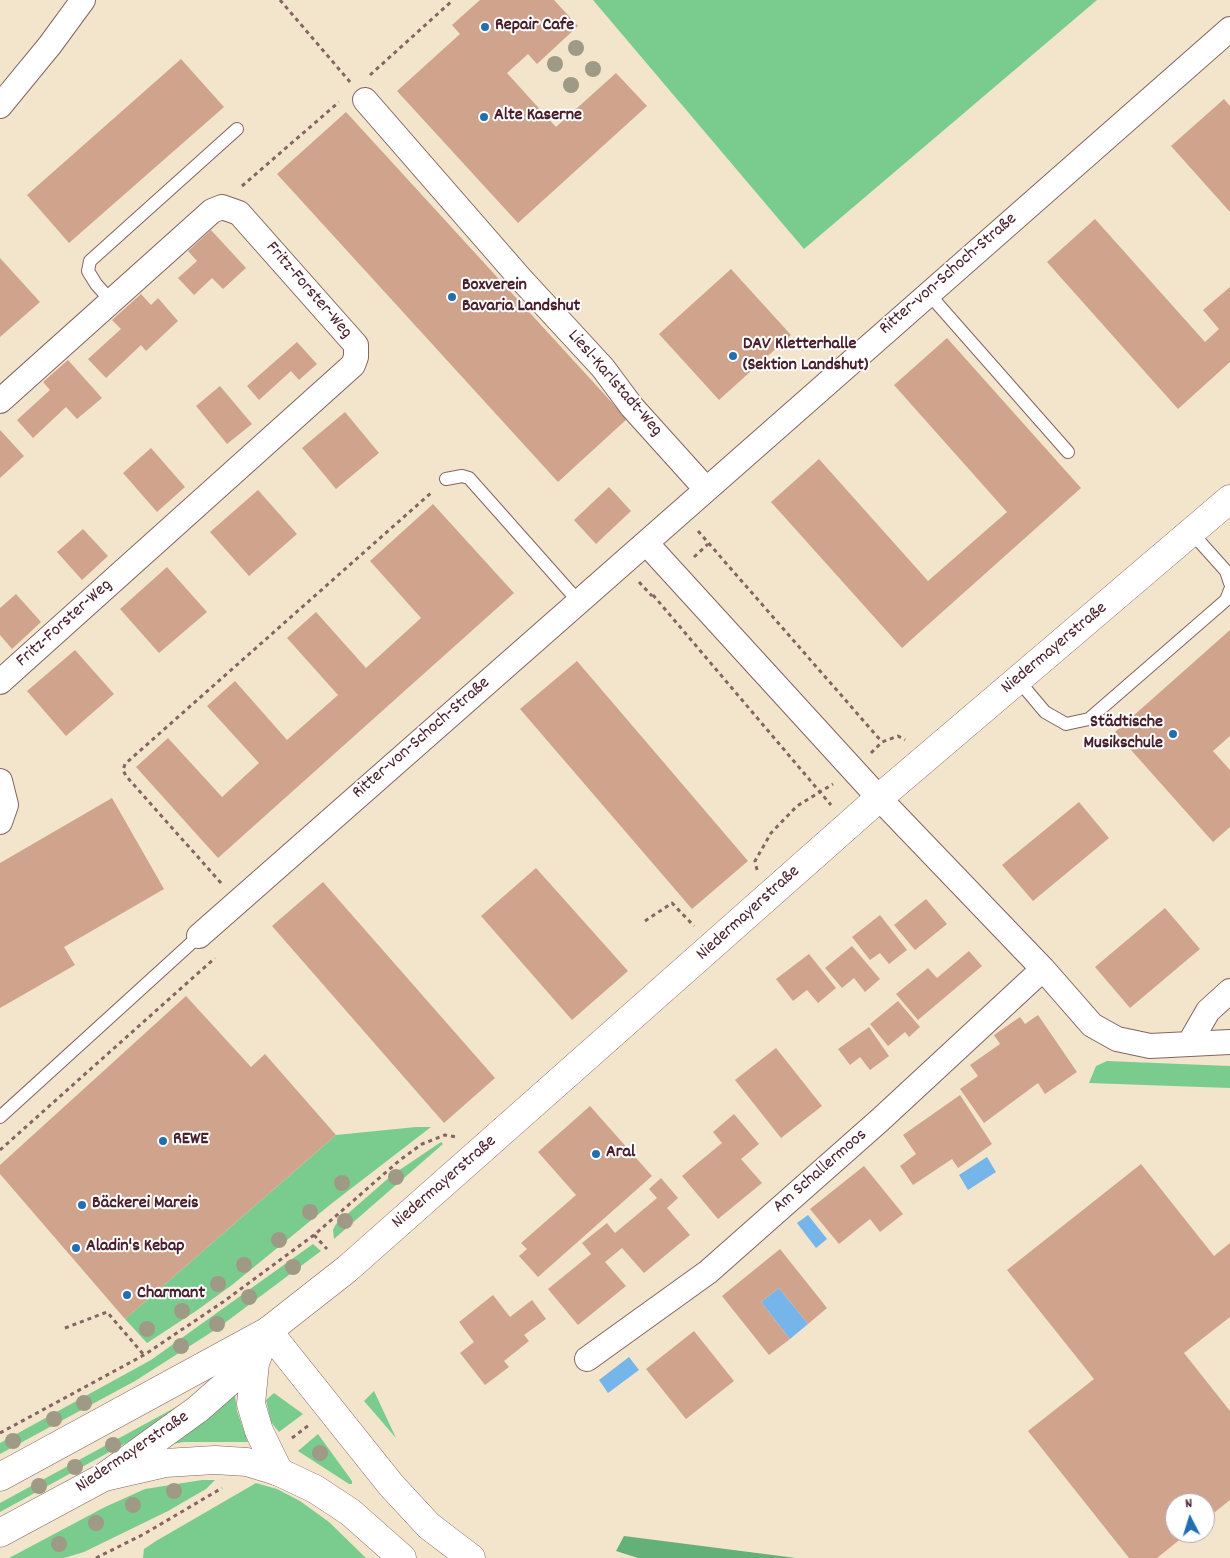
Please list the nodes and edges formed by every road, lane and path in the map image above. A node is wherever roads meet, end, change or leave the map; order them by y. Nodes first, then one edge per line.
1 (83, 0) edge
2 (280, 0) edge
3 (454, 0) edge
4 (1230, 29) edge
5 (360, 94) junction
6 (0, 106) edge
7 (237, 129) dead end
8 (222, 207) junction
9 (928, 293) junction
10 (112, 302) junction
11 (0, 401) edge
12 (1068, 452) dead end
13 (446, 479) joint
14 (705, 488) junction
15 (1230, 499) edge
16 (682, 511) junction
17 (1191, 532) junction
18 (647, 544) junction
19 (1230, 583) edge
20 (1230, 590) edge
21 (580, 602) junction
22 (1018, 680) junction
23 (0, 682) edge
24 (854, 770) junction
25 (0, 781) edge
26 (879, 798) junction
27 (0, 822) edge
28 (766, 899) junction
29 (238, 902) junction
30 (645, 921) dead end
31 (199, 936) joint
32 (714, 946) junction
33 (1043, 969) junction
34 (1230, 991) edge
35 (1230, 1042) edge
36 (1189, 1044) junction
37 (0, 1117) edge
38 (488, 1145) junction
39 (65, 1328) dead end
40 (268, 1331) junction
41 (144, 1355) junction
42 (587, 1359) dead end
43 (0, 1433) edge
44 (280, 1472) junction
45 (0, 1477) edge
46 (104, 1477) junction
47 (224, 1487) dead end
48 (0, 1533) edge
49 (96, 1558) edge
50 (402, 1558) edge
51 (471, 1558) edge

1 - 6 street
2 - 5 path
3 - 5 path
4 - 9 street, Ritter-von-Schoch-Straße
5 - 8 path
5 - 14 street, Liesl-Karlstadt-Weg
7 - 10 lane
8 - 10 street
8 - 23 street, Fritz-Forster-Weg
9 - 12 lane
9 - 14 street, Ritter-von-Schoch-Straße
10 - 11 street
13 - 21 lane
13 - 29 path
14 - 16 street, Ritter-von-Schoch-Straße
15 - 17 main road, Niedermayerstraße
16 - 18 street, Ritter-von-Schoch-Straße
16 - 24 path
17 - 19 lane
17 - 22 main road, Niedermayerstraße
18 - 21 street, Ritter-von-Schoch-Straße
18 - 24 street
20 - 22 lane
21 - 29 street, Ritter-von-Schoch-Straße
22 - 26 main road, Niedermayerstraße
24 - 26 street
24 - 28 path
25 - 27 street
26 - 28 main road, Niedermayerstraße
26 - 33 street
28 - 32 main road, Niedermayerstraße
29 - 31 street, Ritter-von-Schoch-Straße
30 - 32 path
31 - 37 lane
32 - 38 main road, Niedermayerstraße
33 - 36 street
33 - 42 street, Am Schallermoos
34 - 36 street
35 - 36 street
38 - 40 main road, Niedermayerstraße
38 - 41 path
39 - 41 path
40 - 44 main road
40 - 45 main road, Niedermayerstraße
40 - 46 main road, Niedermayerstraße
40 - 51 main road
41 - 43 path
44 - 46 main road
44 - 50 main road
46 - 48 main road, Niedermayerstraße
47 - 49 path

